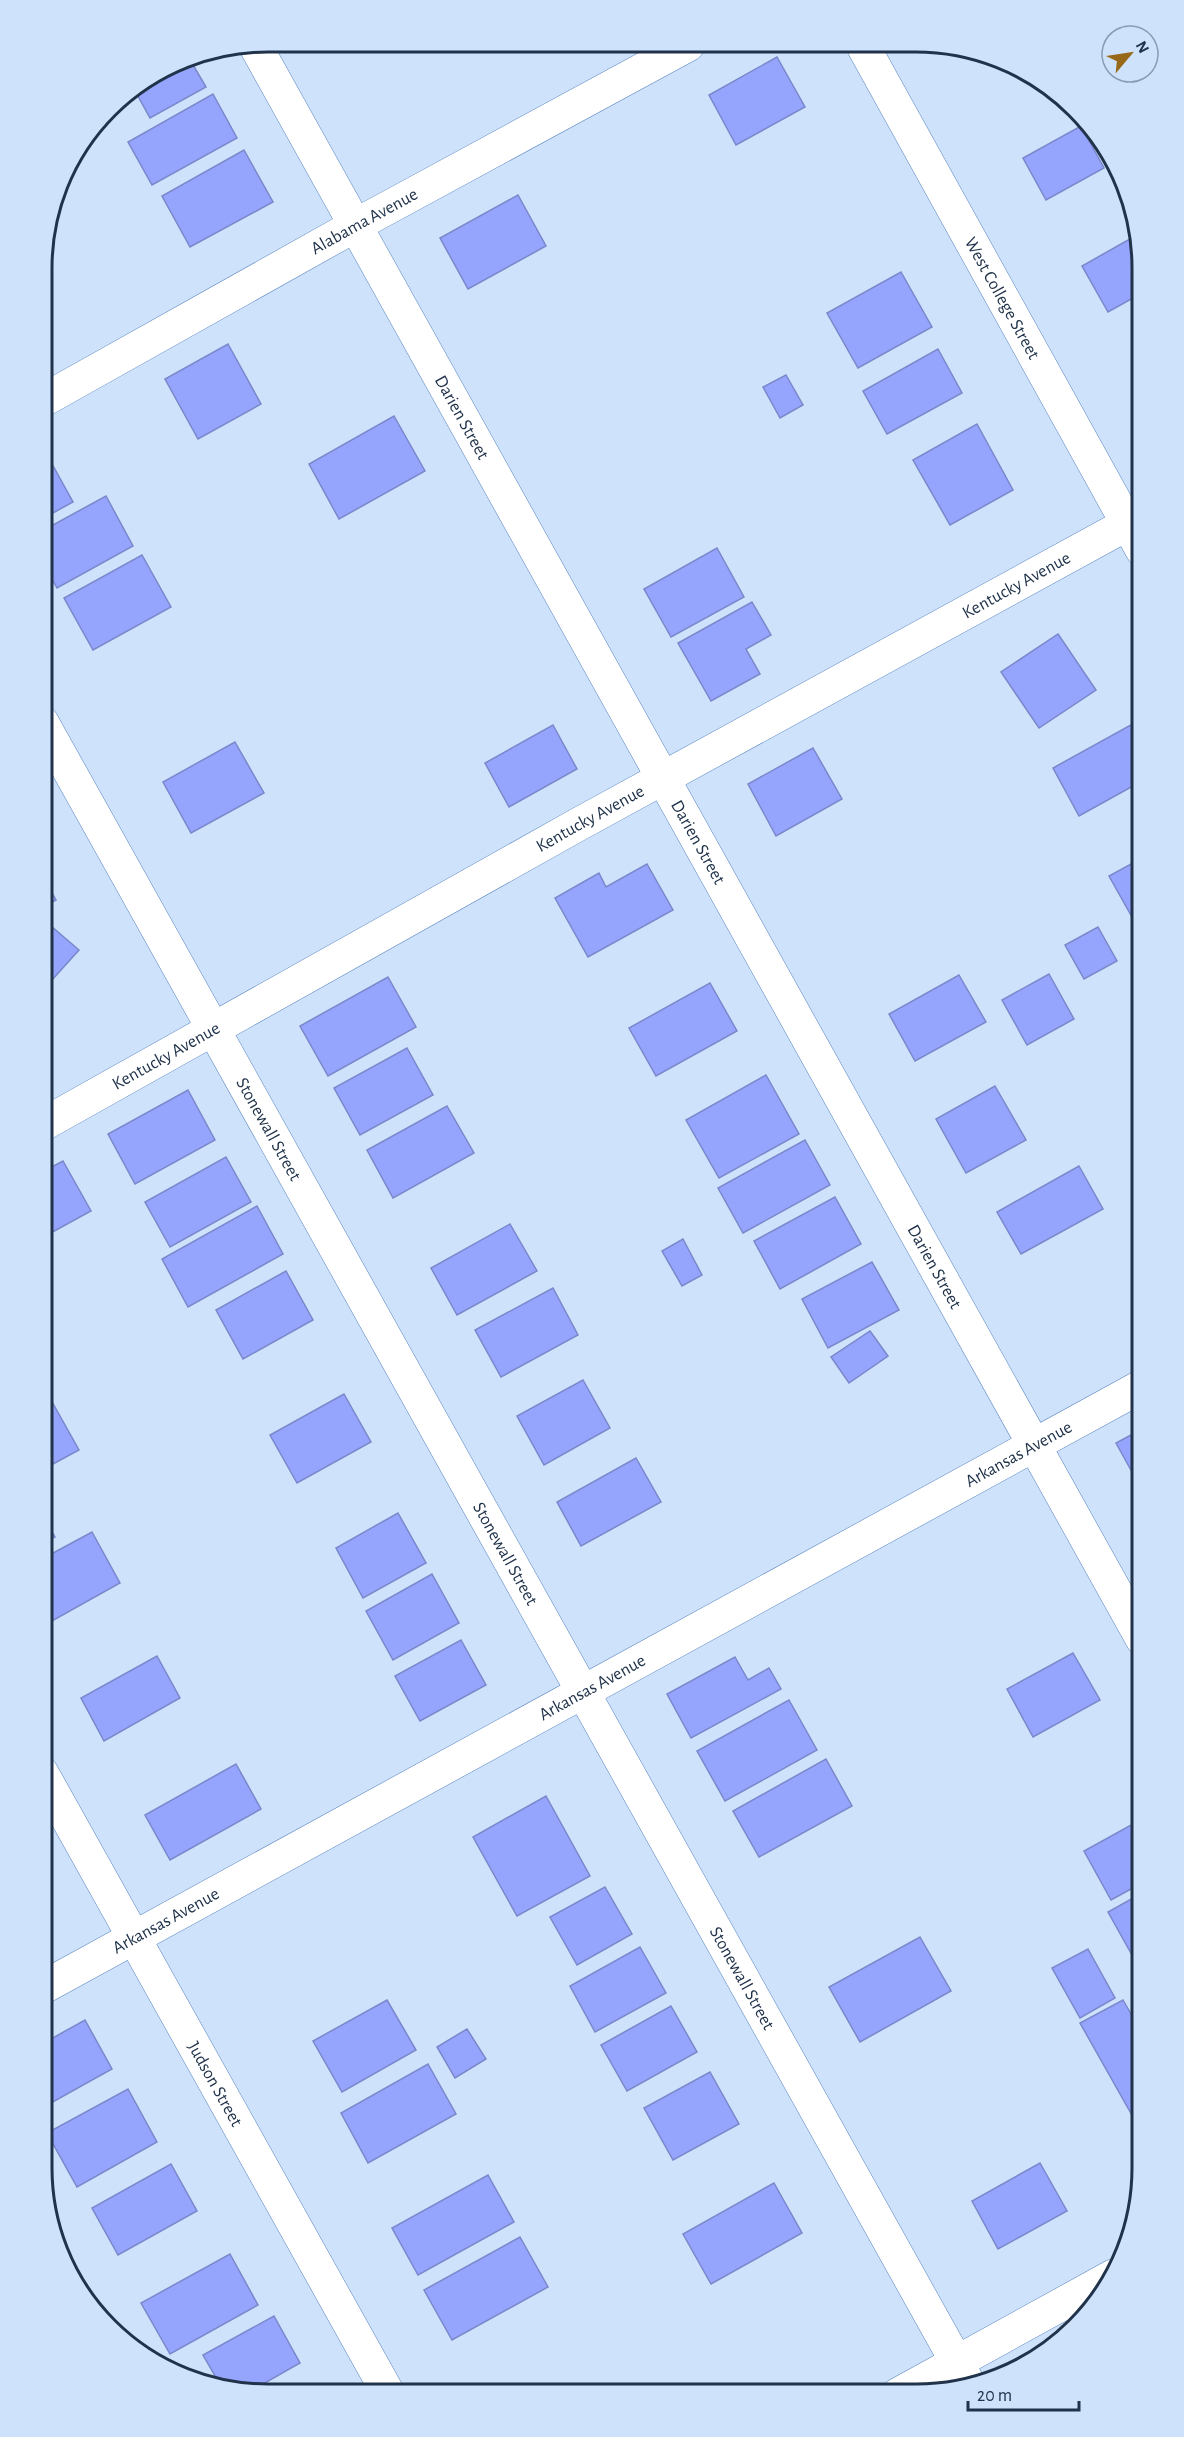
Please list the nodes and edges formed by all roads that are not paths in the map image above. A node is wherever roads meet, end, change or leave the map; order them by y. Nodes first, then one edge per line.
1 (675, 52) edge
2 (866, 52) edge
3 (259, 53) edge
4 (356, 225) junction
5 (52, 395) edge
6 (1132, 521) edge
7 (1132, 533) edge
8 (52, 740) edge
9 (664, 779) junction
10 (213, 1029) junction
11 (52, 1119) edge
12 (1132, 1392) edge
13 (1033, 1446) junction
14 (1132, 1621) edge
15 (584, 1692) junction
16 (52, 1791) edge
17 (134, 1938) junction
18 (52, 1983) edge
19 (1096, 2287) edge
20 (963, 2374) edge
21 (932, 2384) edge
22 (384, 2385) edge

1 - 4 street, Alabama Avenue
2 - 6 street, West College Street
3 - 4 street, Darien Street
4 - 5 street, Alabama Avenue
4 - 9 street, Darien Street
7 - 9 street, Kentucky Avenue
8 - 10 street, Stonewall Street
9 - 10 street, Kentucky Avenue
9 - 13 street, Darien Street
10 - 11 street, Kentucky Avenue
10 - 15 street, Stonewall Street
12 - 13 street, Arkansas Avenue
13 - 14 street, Darien Street
13 - 15 street, Arkansas Avenue
15 - 17 street, Arkansas Avenue
15 - 20 street, Stonewall Street
16 - 17 street, Judson Street
17 - 18 street, Arkansas Avenue
17 - 22 street, Judson Street
19 - 20 street
20 - 21 street

